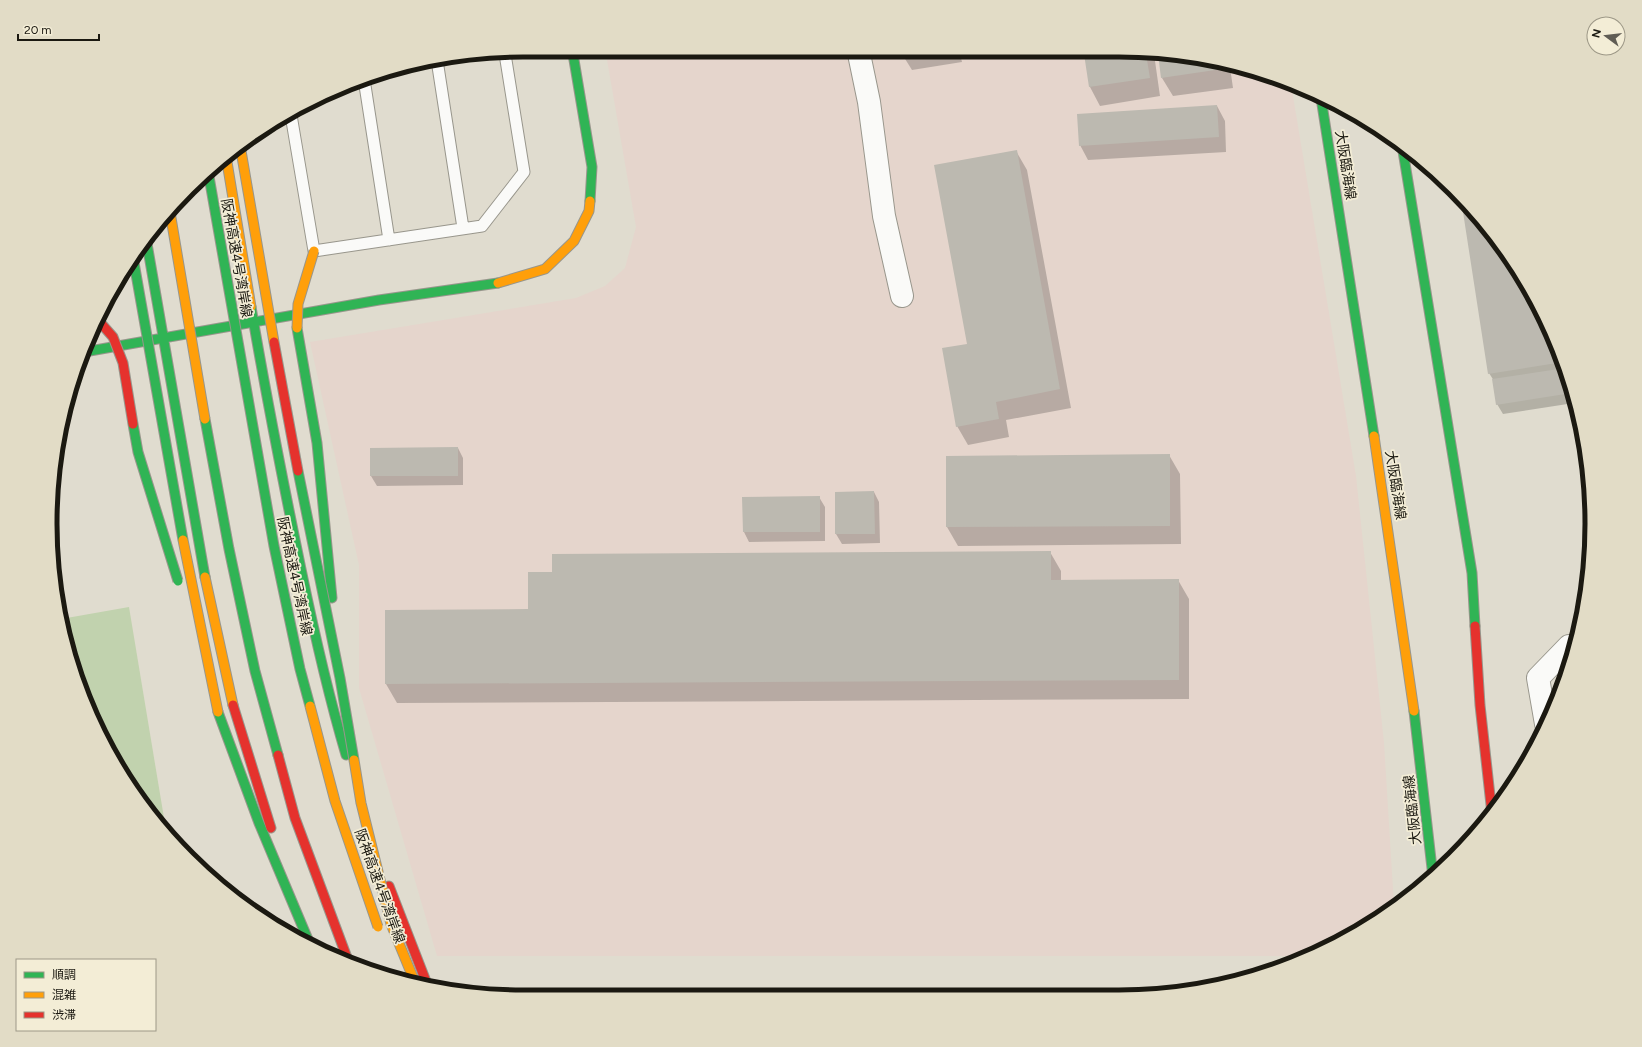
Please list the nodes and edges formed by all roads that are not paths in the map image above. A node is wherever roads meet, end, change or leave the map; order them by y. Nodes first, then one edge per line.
1 (574, 57) edge
2 (860, 57) edge
3 (506, 58) edge
4 (438, 65) edge
5 (365, 85) edge
6 (1322, 104) edge
7 (292, 118) edge
8 (241, 152) edge
9 (1404, 154) edge
10 (227, 164) edge
11 (209, 179) edge
12 (171, 218) edge
13 (463, 228) junction
14 (389, 240) junction
15 (148, 248) edge
16 (314, 251) junction
17 (135, 266) edge
18 (902, 296) dead end
19 (254, 322) junction
20 (102, 325) edge
21 (162, 338) junction
22 (91, 351) edge
23 (180, 590) dead end
24 (190, 620) dead end
25 (1568, 647) edge
26 (340, 678) junction
27 (218, 712) junction
28 (1544, 713) edge
29 (1491, 804) edge
30 (1432, 868) edge
31 (382, 936) dead end
32 (308, 937) edge
33 (310, 938) edge
34 (346, 954) edge
35 (412, 976) edge
36 (425, 979) edge

1 - 19 main road
2 - 18 street
3 - 13 lane
4 - 13 lane
5 - 14 lane
6 - 30 main road, 大阪臨海線
7 - 16 lane
8 - 26 main road, bridge
9 - 29 main road
10 - 19 main road
11 - 31 main road, 阪神高速4号湾岸線, bridge
12 - 34 main road, bridge
13 - 14 lane
14 - 16 lane
15 - 21 main road
16 - 26 main road, bridge
17 - 27 main road, bridge
19 - 21 main road
19 - 36 main road
20 - 23 main road, bridge
21 - 22 main road
21 - 33 main road
24 - 27 main road, bridge
25 - 28 street
26 - 35 main road, bridge
27 - 32 main road

